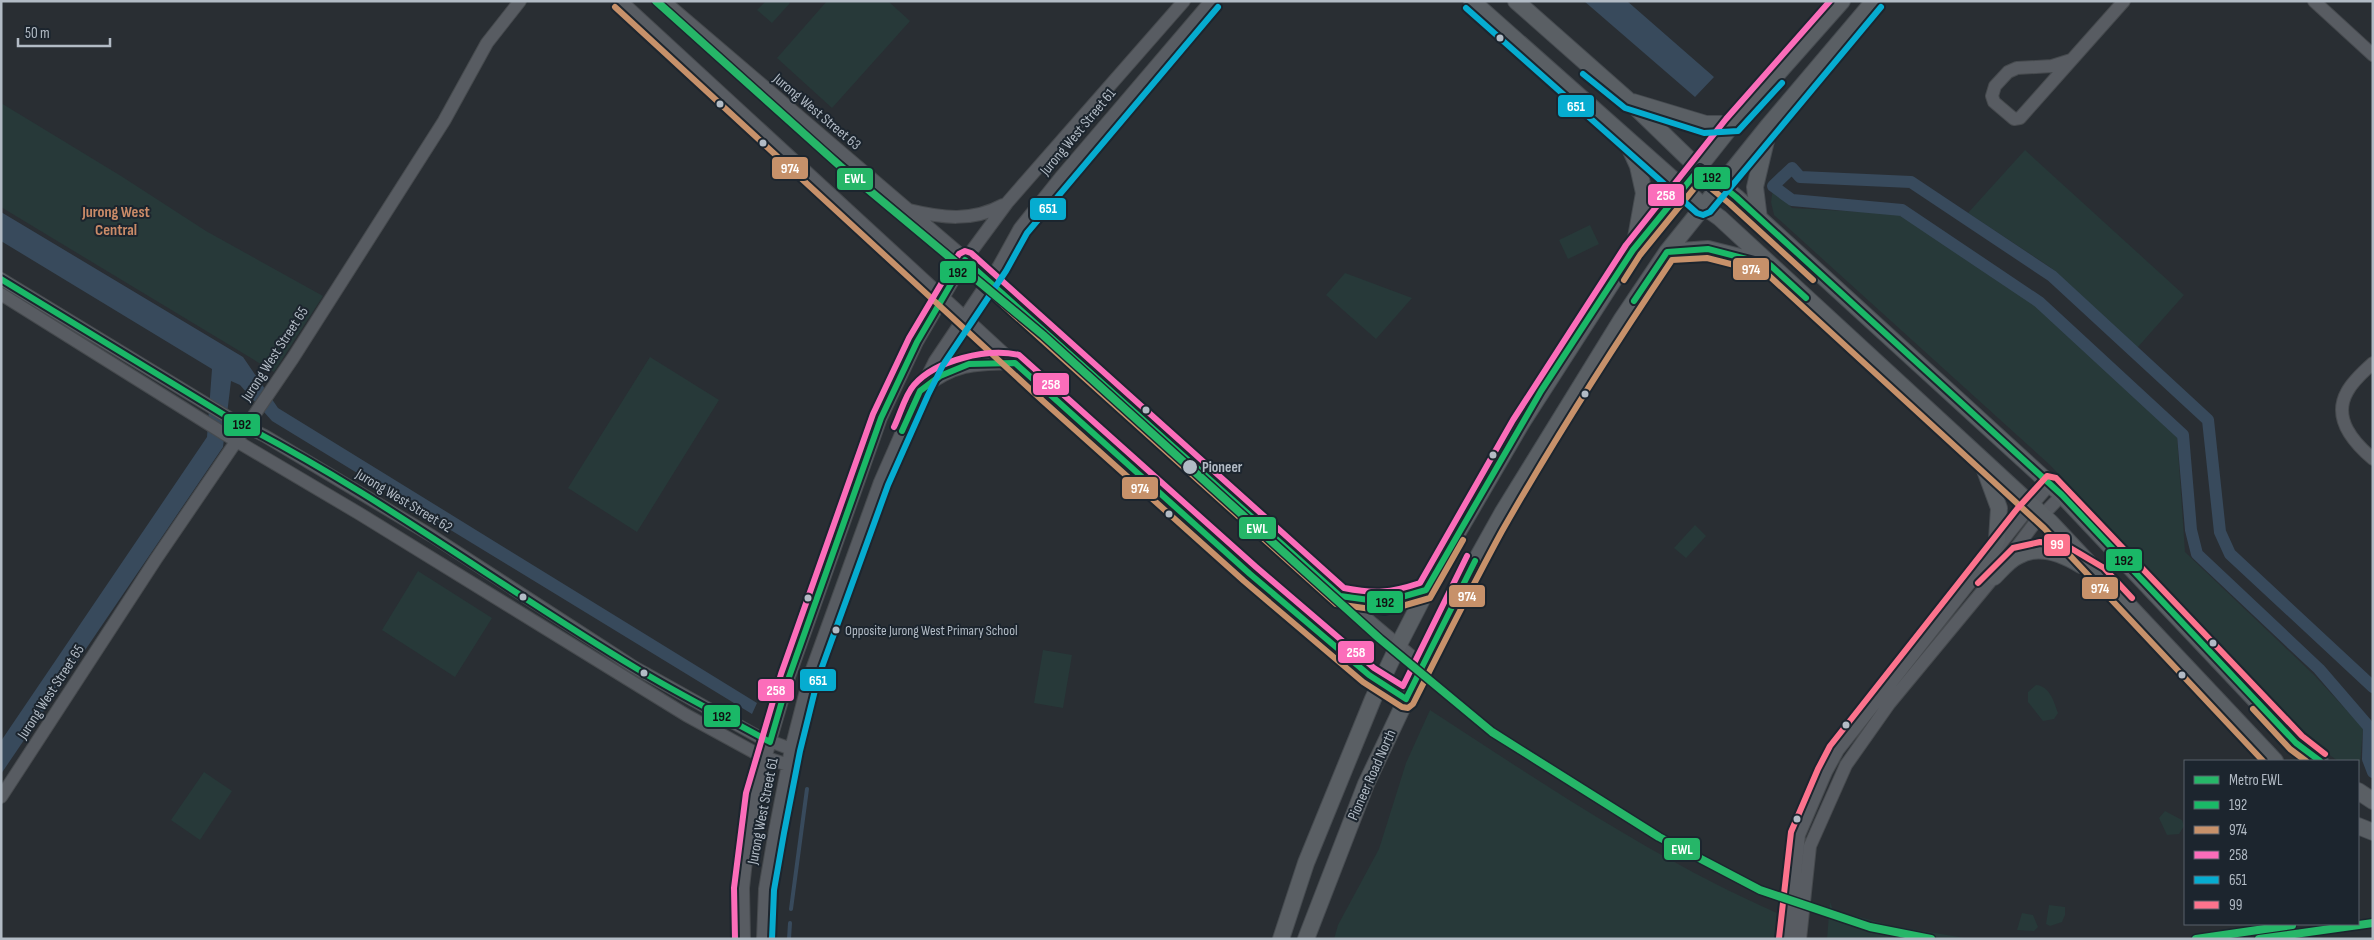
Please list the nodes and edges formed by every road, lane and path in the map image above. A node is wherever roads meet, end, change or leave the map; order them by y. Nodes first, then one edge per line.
1 (520, 1) edge
2 (622, 1) edge
3 (664, 1) edge
4 (1184, 1) edge
5 (1211, 1) edge
6 (1472, 1) edge
7 (1516, 1) edge
8 (1842, 1) edge
9 (1874, 1) edge
10 (2124, 1) edge
11 (2314, 1) edge
12 (2373, 55) edge
13 (2071, 60) junction
14 (1628, 100) junction
15 (1733, 124) junction
16 (1769, 125) junction
17 (1624, 136) junction
18 (1700, 168) junction
19 (1720, 184) junction
20 (1683, 188) junction
21 (1007, 203) junction
22 (1703, 206) junction
23 (907, 210) junction
24 (1759, 219) junction
25 (1633, 250) junction
26 (1667, 252) junction
27 (965, 260) junction
28 (1770, 265) junction
29 (1, 279) edge
30 (988, 280) junction
31 (1, 294) edge
32 (943, 296) junction
33 (964, 316) junction
34 (1015, 362) junction
35 (2373, 363) edge
36 (920, 391) junction
37 (246, 427) junction
38 (237, 441) junction
39 (1980, 456) junction
40 (2373, 460) edge
41 (2056, 490) junction
42 (2036, 511) junction
43 (2120, 557) junction
44 (1989, 571) junction
45 (2100, 576) junction
46 (1426, 590) junction
47 (1340, 596) junction
48 (1398, 646) junction
49 (1422, 665) junction
50 (1381, 683) junction
51 (1406, 699) junction
52 (770, 742) junction
53 (791, 749) junction
54 (766, 758) junction
55 (2274, 760) edge
56 (2319, 760) edge
57 (788, 765) junction
58 (2359, 792) edge
59 (1, 797) edge
60 (2373, 801) edge
61 (2359, 826) edge
62 (2373, 832) edge
63 (744, 939) edge
64 (763, 939) edge
65 (1281, 939) edge
66 (1306, 939) edge
67 (1788, 939) edge
68 (1800, 939) edge

1 - 37 street, Jurong West Street 65
2 - 32 street
3 - 23 street, Jurong West Street 63
4 - 21 street, Jurong West Street 61
5 - 30 street, Jurong West Street 61
6 - 17 main road
7 - 14 main road
8 - 15 main road, Pioneer Road North
9 - 16 main road, Pioneer Road North
10 - 13 street
11 - 12 street
13 - 13 street
14 - 15 main road
14 - 18 main road
15 - 18 main road, Pioneer Road North
16 - 19 main road, Pioneer Road North
16 - 24 main road
17 - 20 main road
17 - 25 main road
18 - 19 main road
18 - 20 main road, Pioneer Road North
19 - 22 main road, Pioneer Road North
19 - 24 main road
20 - 22 main road
20 - 25 main road, Pioneer Road North
21 - 23 street
21 - 27 street, Jurong West Street 61
22 - 26 main road, Pioneer Road North
22 - 28 main road
23 - 27 street, Jurong West Street 63
24 - 41 main road
25 - 46 main road, Pioneer Road North
26 - 28 main road
26 - 49 main road, Pioneer Road North
27 - 30 street, Jurong West Street 63
27 - 32 street, Jurong West Street 61
28 - 39 main road
29 - 37 street, Jurong West Street 62
30 - 33 street, Jurong West Street 61
30 - 47 street, Jurong West Street 63
31 - 38 street
32 - 33 street
32 - 52 street, Jurong West Street 61
33 - 34 street
33 - 36 street, Jurong West Street 61
34 - 36 street
34 - 50 street
35 - 40 street
36 - 53 street, Jurong West Street 61
37 - 38 street, Jurong West Street 65
37 - 52 street, Jurong West Street 62
38 - 54 street
38 - 59 street, Jurong West Street 65
39 - 42 main road
39 - 44 main road
41 - 42 street
41 - 43 main road
42 - 44 street
42 - 45 main road
43 - 45 main road
43 - 56 main road
44 - 45 main road
44 - 67 street
44 - 68 street
45 - 55 main road
46 - 47 main road
46 - 48 main road, Pioneer Road North
47 - 48 street, Jurong West Street 63
48 - 49 street, Jurong West Street 63
48 - 50 main road, Pioneer Road North
49 - 51 main road, Pioneer Road North
50 - 51 street
50 - 65 main road, Pioneer Road North
51 - 66 main road, Pioneer Road North
52 - 53 street, Jurong West Street 62
52 - 54 street, Jurong West Street 61
53 - 57 street, Jurong West Street 61
54 - 57 street
54 - 63 street, Jurong West Street 61
57 - 64 street, Jurong West Street 61
58 - 60 main road
61 - 62 main road

